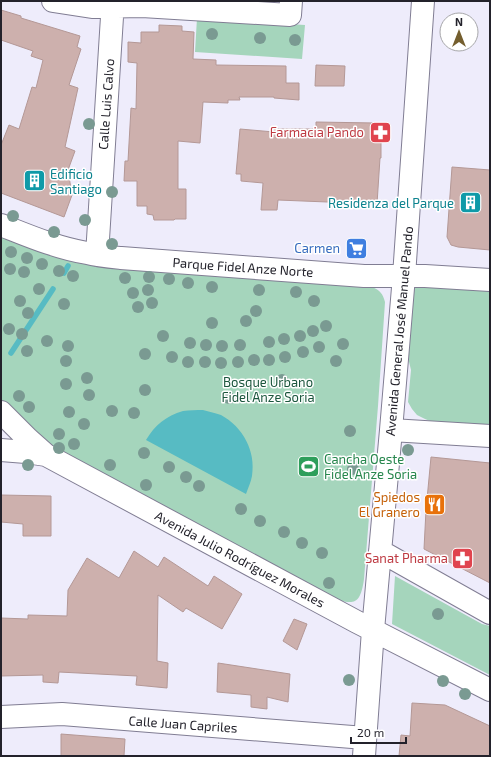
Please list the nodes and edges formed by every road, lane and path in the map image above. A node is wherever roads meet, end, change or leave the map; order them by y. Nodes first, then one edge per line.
1 (54, 1) edge
2 (291, 1) edge
3 (423, 1) edge
4 (113, 4) edge
5 (1, 225) edge
6 (97, 255) junction
7 (404, 276) junction
8 (490, 280) edge
9 (1, 412) edge
10 (391, 430) junction
11 (490, 436) edge
12 (1, 450) edge
13 (46, 455) junction
14 (380, 551) junction
15 (490, 613) edge
16 (373, 630) junction
17 (490, 690) edge
18 (1, 717) edge
19 (365, 747) edge

1 - 4 street
2 - 4 street
3 - 7 street, Avenida General José Manuel Pando
4 - 6 street, Calle Luis Calvo
5 - 6 street, Parque Fidel Anze Norte
6 - 7 street, Parque Fidel Anze Norte
7 - 8 street, Parque Fidel Anze Norte
7 - 10 street, Avenida General José Manuel Pando
9 - 13 street, Avenida Julio Rodríguez Morales
10 - 11 street
10 - 14 street, Avenida General José Manuel Pando
12 - 13 street
13 - 16 street, Avenida Julio Rodríguez Morales
14 - 15 street
14 - 16 street, Avenida General José Manuel Pando
16 - 17 street, Avenida Julio Rodríguez Morales
16 - 19 street, Avenida General José Manuel Pando
18 - 19 street, Calle Juan Capriles

